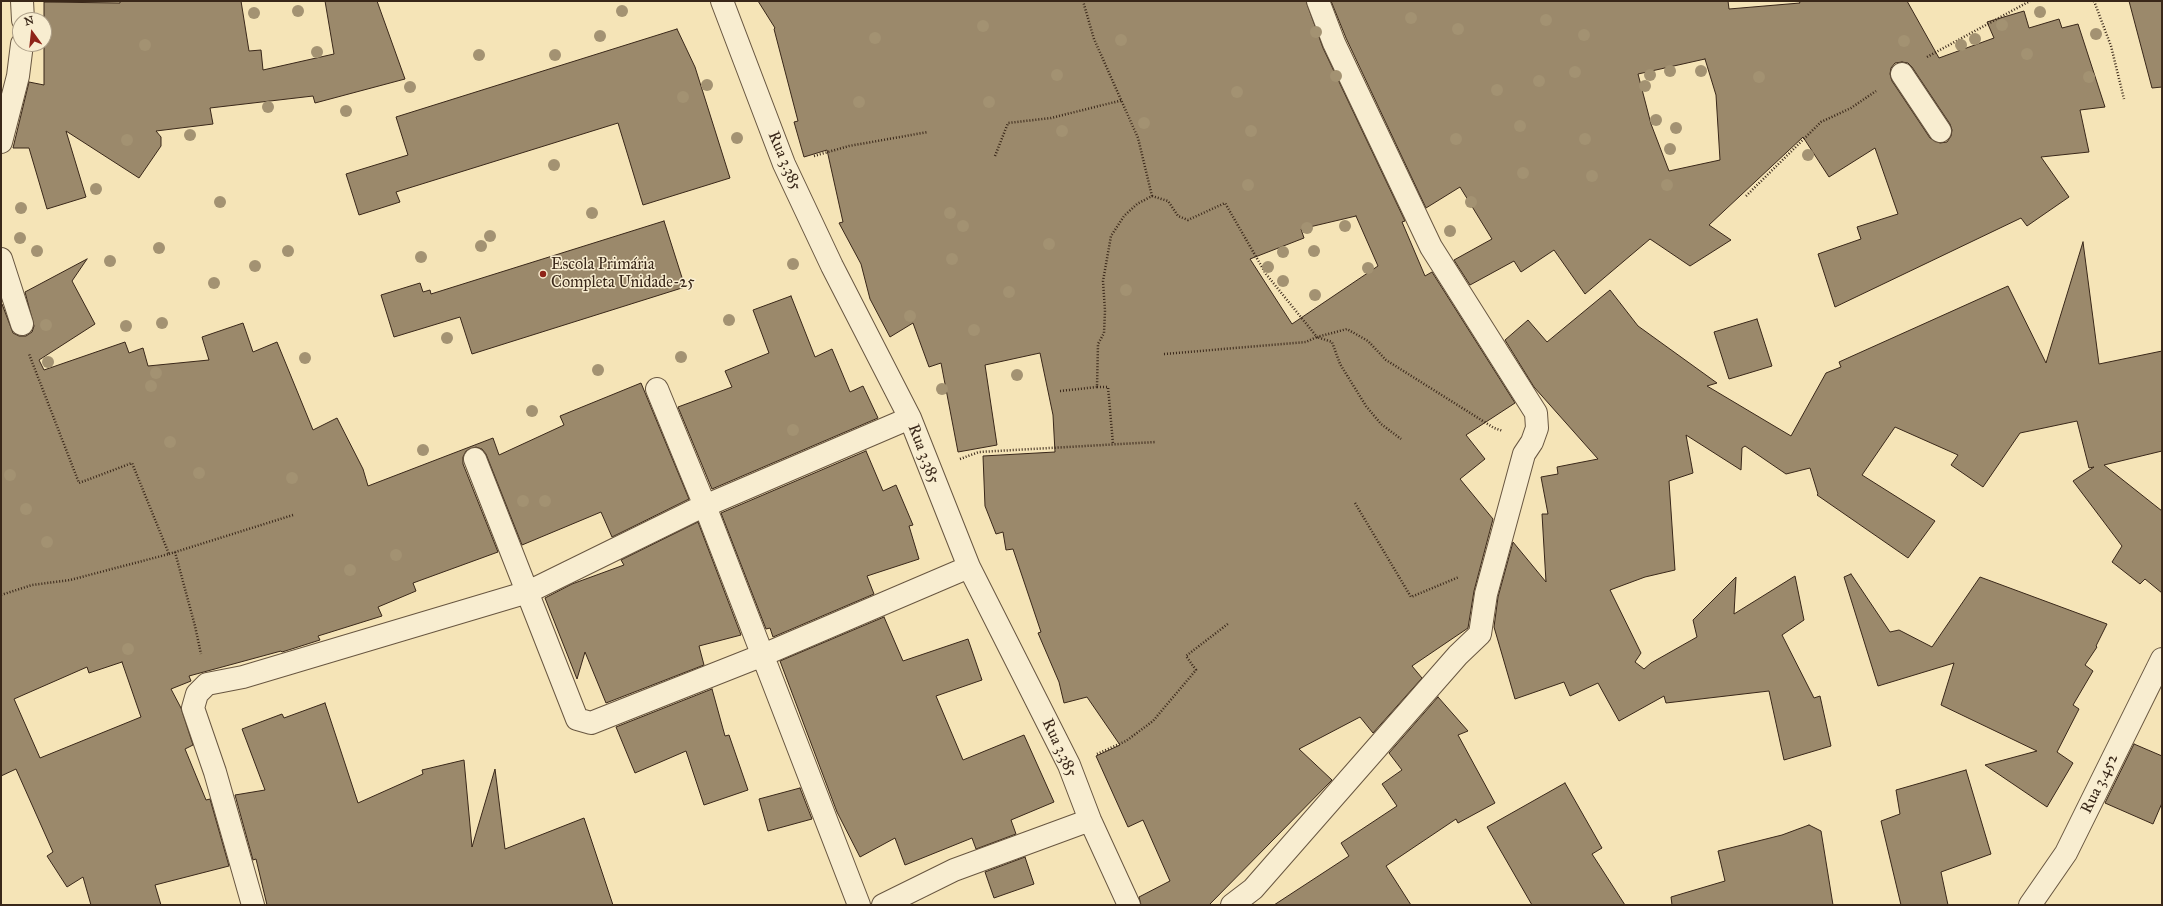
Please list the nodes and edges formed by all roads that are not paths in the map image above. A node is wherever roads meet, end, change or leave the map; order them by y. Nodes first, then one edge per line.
1 (22, 1) edge
2 (722, 1) edge
3 (1318, 1) edge
4 (23, 12) edge
5 (21, 52) edge
6 (1902, 74) dead end
7 (1940, 131) dead end
8 (1, 142) edge
9 (1, 259) edge
10 (22, 324) road end
11 (657, 389) dead end
12 (910, 418) junction
13 (475, 459) dead end
14 (705, 506) junction
15 (969, 567) junction
16 (528, 592) junction
17 (763, 656) junction
18 (2162, 659) edge
19 (1090, 820) junction
20 (254, 905) edge
21 (859, 905) edge
22 (883, 905) edge
23 (1129, 905) edge
24 (1232, 905) edge
25 (2030, 905) edge

1 - 4 street
2 - 12 street, Rua 3.385
3 - 24 street
5 - 8 street
6 - 7 street
9 - 10 street
11 - 14 street
12 - 14 street
12 - 15 street, Rua 3.385
13 - 16 street
14 - 16 street
14 - 17 street
15 - 17 street
15 - 19 street, Rua 3.385
16 - 17 street
16 - 20 street
17 - 21 street
18 - 25 street, Rua 3.452
19 - 22 street
19 - 23 street, Rua 3.385

